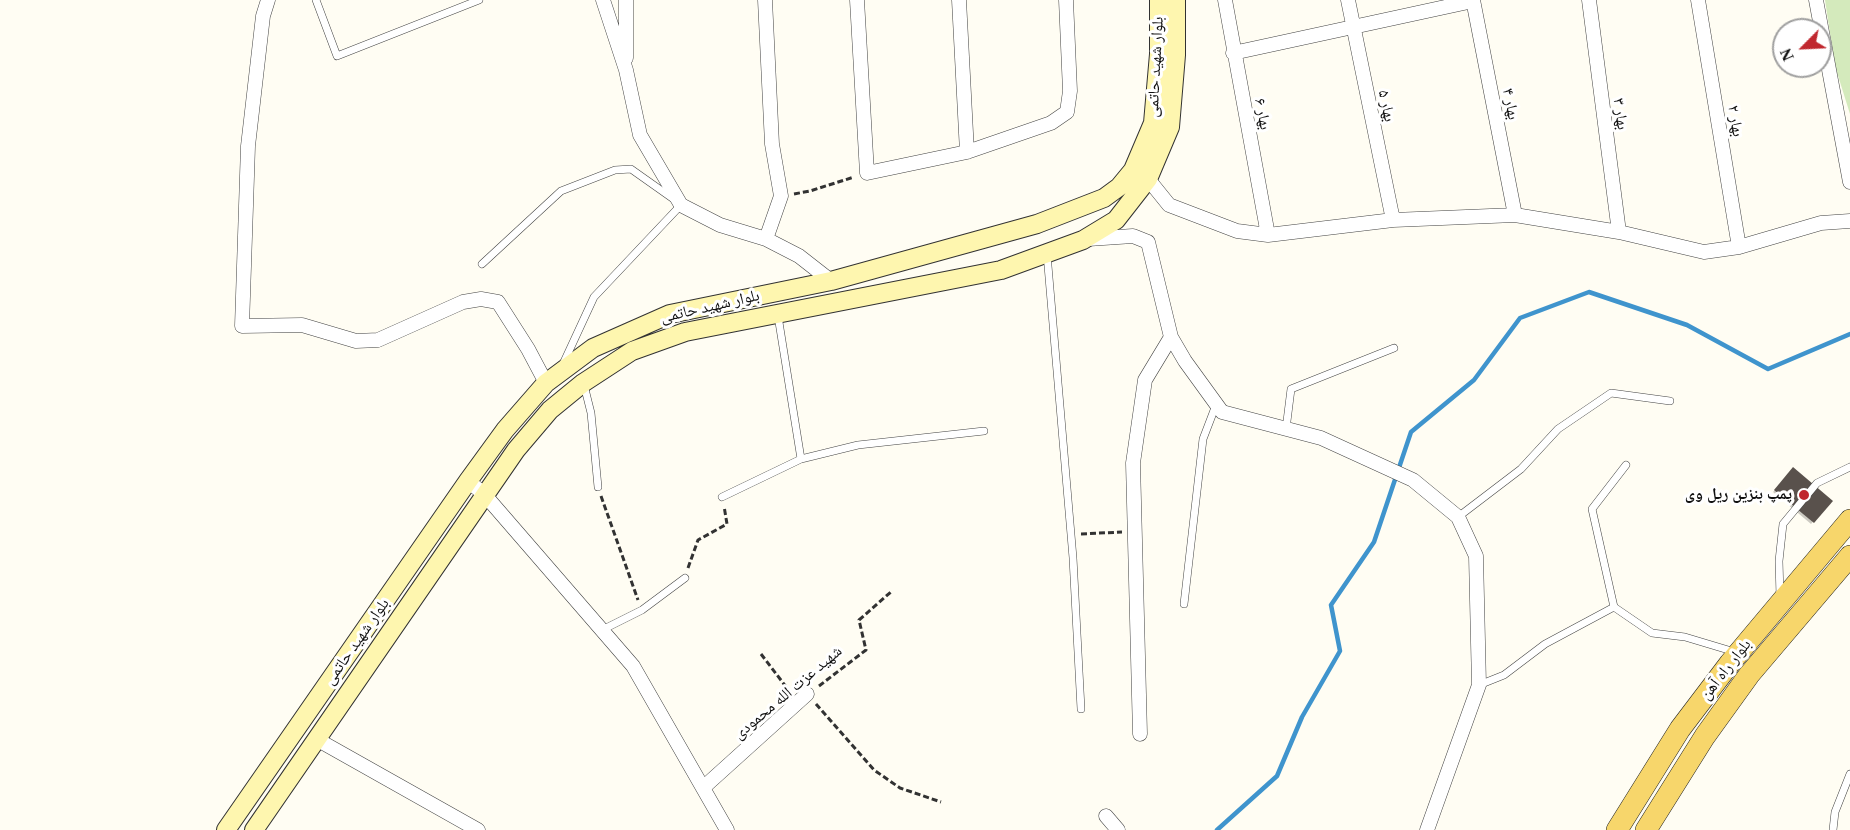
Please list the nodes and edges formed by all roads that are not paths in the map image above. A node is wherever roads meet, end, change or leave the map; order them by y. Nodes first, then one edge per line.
1 (268, 0) edge
2 (316, 0) edge
3 (479, 0) edge
4 (603, 0) edge
5 (626, 0) edge
6 (765, 0) edge
7 (857, 0) edge
8 (959, 0) edge
9 (1066, 0) edge
10 (1159, 0) edge
11 (1176, 0) edge
12 (1225, 0) edge
13 (1348, 0) edge
14 (1473, 0) edge
15 (1589, 0) edge
16 (1698, 0) edge
17 (1816, 0) edge
18 (1353, 27) junction
19 (1233, 53) junction
20 (626, 70) junction
21 (967, 152) junction
22 (1148, 179) junction
23 (1850, 182) edge
24 (681, 205) junction
25 (1515, 215) junction
26 (1393, 220) junction
27 (1850, 221) edge
28 (1619, 232) junction
29 (1268, 235) junction
30 (766, 239) junction
31 (1083, 240) junction
32 (1739, 247) junction
33 (1047, 254) junction
34 (482, 264) dead end
35 (831, 281) junction
36 (834, 303) junction
37 (777, 312) junction
38 (1171, 337) junction
39 (1394, 348) dead end
40 (552, 378) junction
41 (583, 383) junction
42 (1670, 401) dead end
43 (1216, 405) junction
44 (1286, 429) junction
45 (984, 430) dead end
46 (801, 459) junction
47 (1626, 465) dead end
48 (1850, 466) edge
49 (468, 481) junction
50 (598, 488) road end
51 (484, 494) junction
52 (722, 497) road end
53 (1458, 517) junction
54 (1850, 520) edge
55 (1850, 556) edge
56 (685, 578) road end
57 (1780, 603) junction
58 (1184, 604) dead end
59 (1614, 607) junction
60 (602, 630) junction
61 (1739, 653) junction
62 (1479, 685) junction
63 (803, 698) road end
64 (1081, 709) dead end
65 (1140, 734) dead end
66 (318, 740) junction
67 (1850, 774) edge
68 (704, 787) junction
69 (1106, 816) dead end
70 (226, 830) edge
71 (254, 830) edge
72 (478, 830) edge
73 (727, 830) edge
74 (1118, 830) edge
75 (1427, 830) edge
76 (1617, 830) edge
77 (1646, 830) edge
78 (1833, 830) edge

1 - 40 street
2 - 3 lane
4 - 20 street
5 - 20 street
6 - 30 street
7 - 21 street
8 - 21 street
9 - 21 street
10 - 35 main road, بلوار شهید حاتمی
11 - 22 main road, بلوار شهید حاتمی
12 - 19 street, بهار ۶
13 - 18 street, بهار ۵
14 - 18 street
14 - 25 street, بهار ۴
15 - 28 street, بهار ۳
16 - 32 street, بهار ۲
17 - 23 street
18 - 19 street
18 - 26 street, بهار ۵
19 - 29 street, بهار ۶
20 - 24 street
22 - 29 street
22 - 31 main road, بلوار شهید حاتمی
24 - 30 street
24 - 34 lane
24 - 40 lane
25 - 26 street
25 - 28 street
26 - 29 street
27 - 32 street
28 - 32 street
30 - 35 street
31 - 33 main road, بلوار شهید حاتمی
31 - 38 street
33 - 36 main road, بلوار شهید حاتمی
33 - 64 lane
35 - 36 main road
35 - 40 main road, بلوار شهید حاتمی
36 - 37 main road, بلوار شهید حاتمی
37 - 41 main road, بلوار شهید حاتمی
37 - 46 lane
38 - 43 street
38 - 65 street
39 - 44 lane
40 - 49 main road, بلوار شهید حاتمی
41 - 50 lane
41 - 51 main road, بلوار شهید حاتمی
42 - 53 lane
43 - 44 street
43 - 58 lane
44 - 53 street
45 - 46 lane
46 - 52 lane
47 - 59 lane
48 - 57 lane
49 - 51 street
49 - 70 main road, بلوار شهید حاتمی
51 - 60 street
51 - 66 main road, بلوار شهید حاتمی
53 - 62 street
54 - 57 main road, بلوار راه آهن
55 - 77 main road, بلوار راه آهن
56 - 60 lane
57 - 61 main road, بلوار راه آهن
59 - 61 lane
59 - 62 lane
60 - 68 street
61 - 76 main road, بلوار راه آهن
62 - 75 street
63 - 68 street, شهید عزت الله محمودی
66 - 71 main road, بلوار شهید حاتمی
66 - 72 street
67 - 78 lane
68 - 73 street
69 - 74 street

